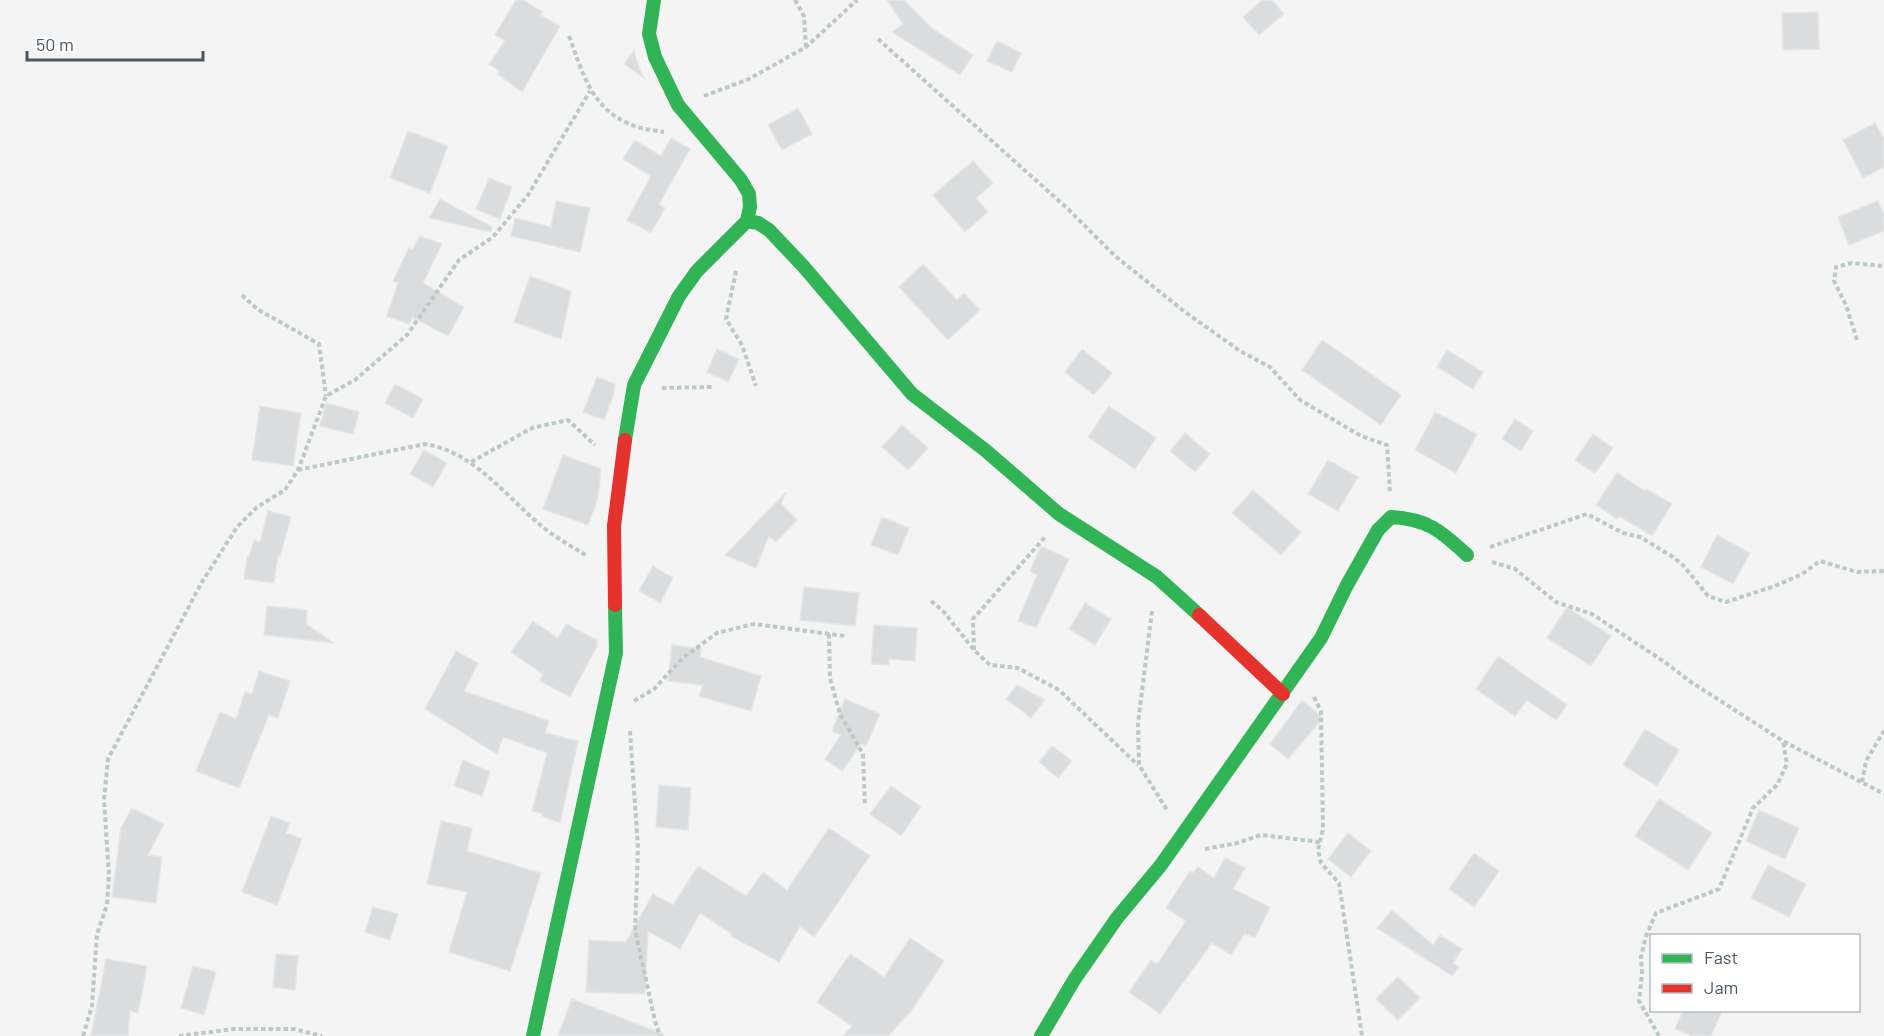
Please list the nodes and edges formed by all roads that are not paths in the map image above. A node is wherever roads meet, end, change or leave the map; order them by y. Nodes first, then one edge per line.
1 (654, 0) edge
2 (747, 221) junction
3 (1467, 555) road end
4 (1283, 694) junction
5 (534, 1036) edge
6 (1041, 1036) edge

1 - 2 street
2 - 4 street
2 - 5 street
3 - 4 street
4 - 6 street

